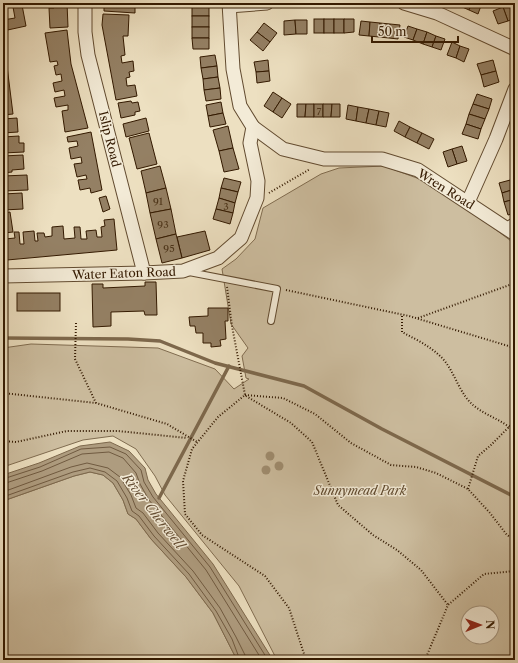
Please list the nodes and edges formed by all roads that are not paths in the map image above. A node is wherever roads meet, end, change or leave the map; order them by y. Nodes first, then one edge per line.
1 (85, 3) edge
2 (267, 3) edge
3 (404, 3) edge
4 (229, 5) edge
5 (515, 49) edge
6 (515, 89) edge
7 (253, 127) junction
8 (468, 202) junction
9 (512, 227) edge
10 (183, 271) junction
11 (144, 273) junction
12 (3, 276) edge
13 (271, 321) dead end

1 - 11 street, Islip Road
2 - 4 street
3 - 5 street
4 - 7 street
6 - 8 street
7 - 8 street, Wren Road
7 - 10 street, Water Eaton Road
8 - 9 street, Wren Road
10 - 11 street, Water Eaton Road
10 - 13 lane
11 - 12 street, Water Eaton Road

